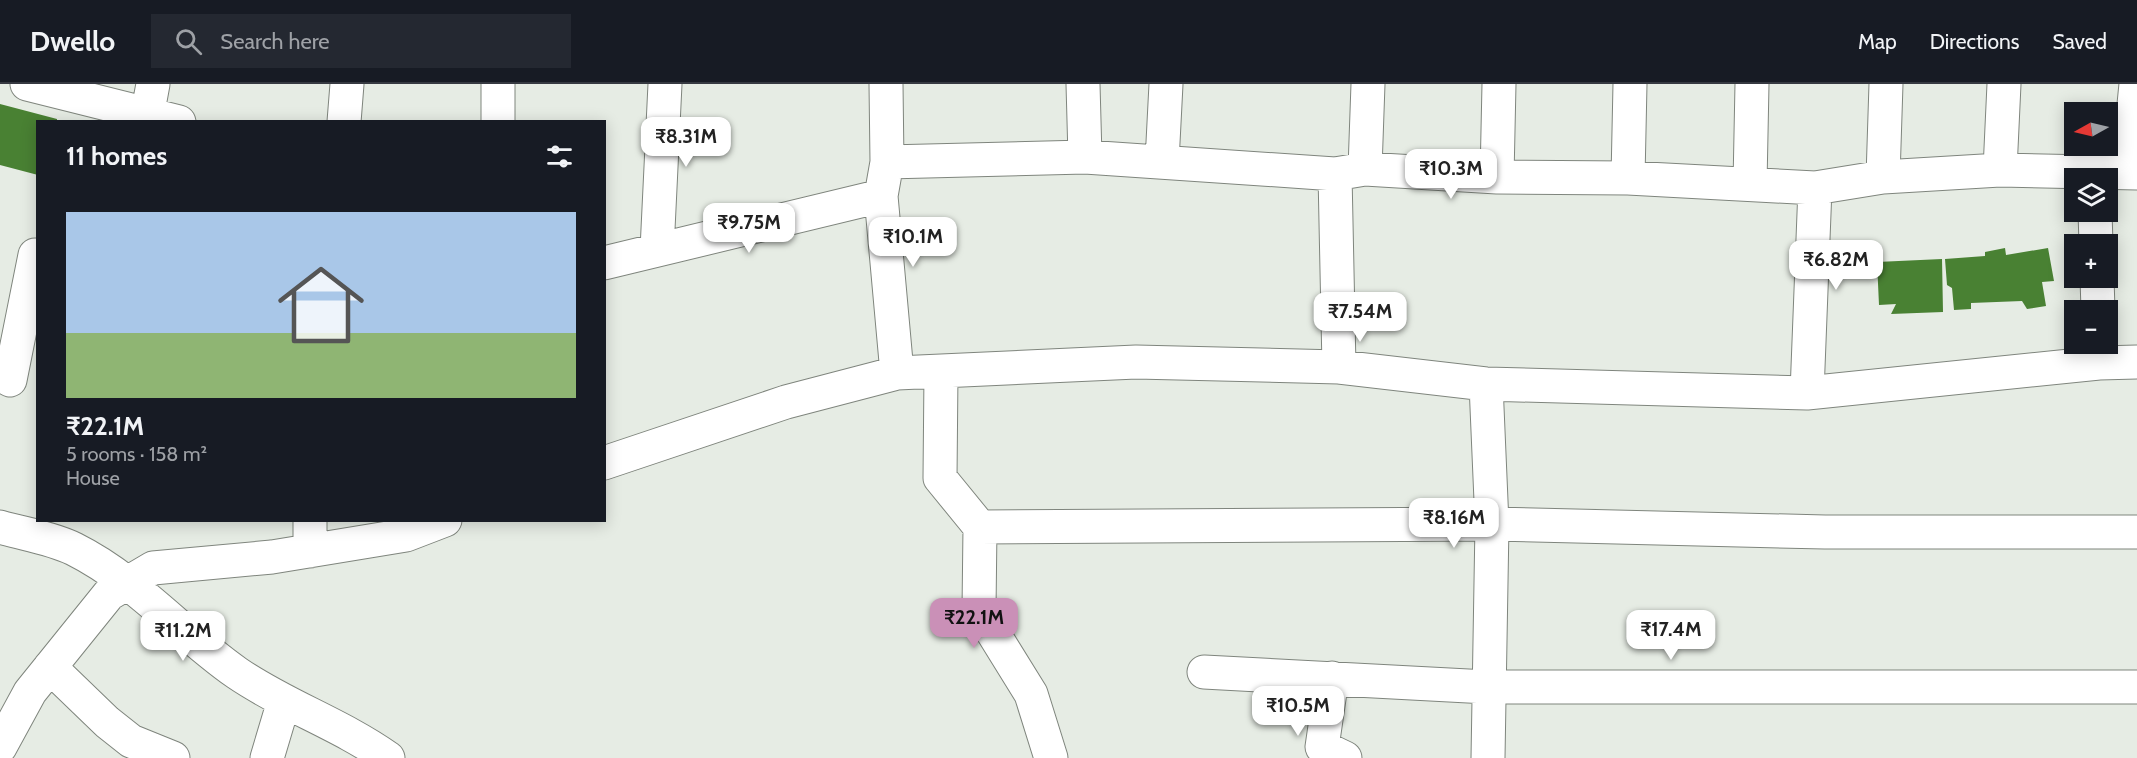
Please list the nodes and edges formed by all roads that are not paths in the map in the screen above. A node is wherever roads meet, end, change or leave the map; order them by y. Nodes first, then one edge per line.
1 (27, 84) edge
2 (347, 84) edge
3 (498, 84) edge
4 (665, 84) edge
5 (886, 84) edge
6 (1083, 84) edge
7 (1166, 84) edge
8 (1368, 84) edge
9 (1499, 84) edge
10 (1630, 84) edge
11 (1752, 84) edge
12 (1886, 84) edge
13 (2004, 84) edge
14 (2136, 84) edge
15 (149, 106) edge
16 (175, 120) edge
17 (344, 120) edge
18 (498, 120) edge
19 (1085, 157) junction
20 (887, 162) junction
21 (1162, 162) junction
22 (2107, 168) edge
23 (2000, 170) junction
24 (1350, 171) junction
25 (2137, 173) edge
26 (2064, 174) edge
27 (2118, 174) edge
28 (1497, 177) junction
29 (1883, 177) junction
30 (1628, 178) junction
31 (1750, 184) junction
32 (1815, 188) junction
33 (881, 196) junction
34 (657, 250) junction
35 (35, 255) dead end
36 (606, 263) edge
37 (2092, 354) edge
38 (2103, 354) edge
39 (2137, 362) edge
40 (1339, 366) junction
41 (897, 373) junction
42 (941, 373) junction
43 (16, 381) edge
44 (1486, 384) junction
45 (1807, 393) junction
46 (606, 462) edge
47 (440, 522) edge
48 (1492, 524) junction
49 (0, 527) edge
50 (980, 527) junction
51 (2137, 532) edge
52 (310, 536) edge
53 (128, 582) junction
54 (50, 667) junction
55 (1204, 672) dead end
56 (1332, 678) junction
57 (1487, 687) junction
58 (2137, 687) edge
59 (284, 701) junction
60 (0, 747) edge
61 (173, 758) edge
62 (267, 758) edge
63 (388, 758) edge
64 (1051, 758) edge
65 (1345, 758) edge
66 (1488, 758) edge

1 - 15 street
2 - 17 street
3 - 18 street
4 - 34 street
5 - 20 street
6 - 19 street
7 - 21 street
8 - 24 street
9 - 28 street
10 - 30 street
11 - 31 street
12 - 29 street
13 - 23 street
14 - 22 street
15 - 16 street
19 - 20 street
19 - 21 street
20 - 33 street
21 - 24 street
23 - 26 street
23 - 29 street
24 - 28 street
24 - 40 street
25 - 27 street
28 - 30 street
29 - 32 street
30 - 31 street
31 - 32 street
32 - 45 street
33 - 34 street
33 - 41 street
34 - 36 street
35 - 43 street
37 - 45 street
38 - 39 street
40 - 42 street
40 - 44 street
41 - 42 street
41 - 46 street
42 - 50 street
44 - 45 street
44 - 48 street
47 - 52 street
48 - 50 street
48 - 51 street
48 - 57 street
49 - 53 street
50 - 64 street
52 - 53 street
53 - 54 street
53 - 59 street
54 - 60 street
54 - 61 street
55 - 56 street
56 - 57 street
56 - 65 street
57 - 58 street
57 - 66 street
59 - 62 street
59 - 63 street

